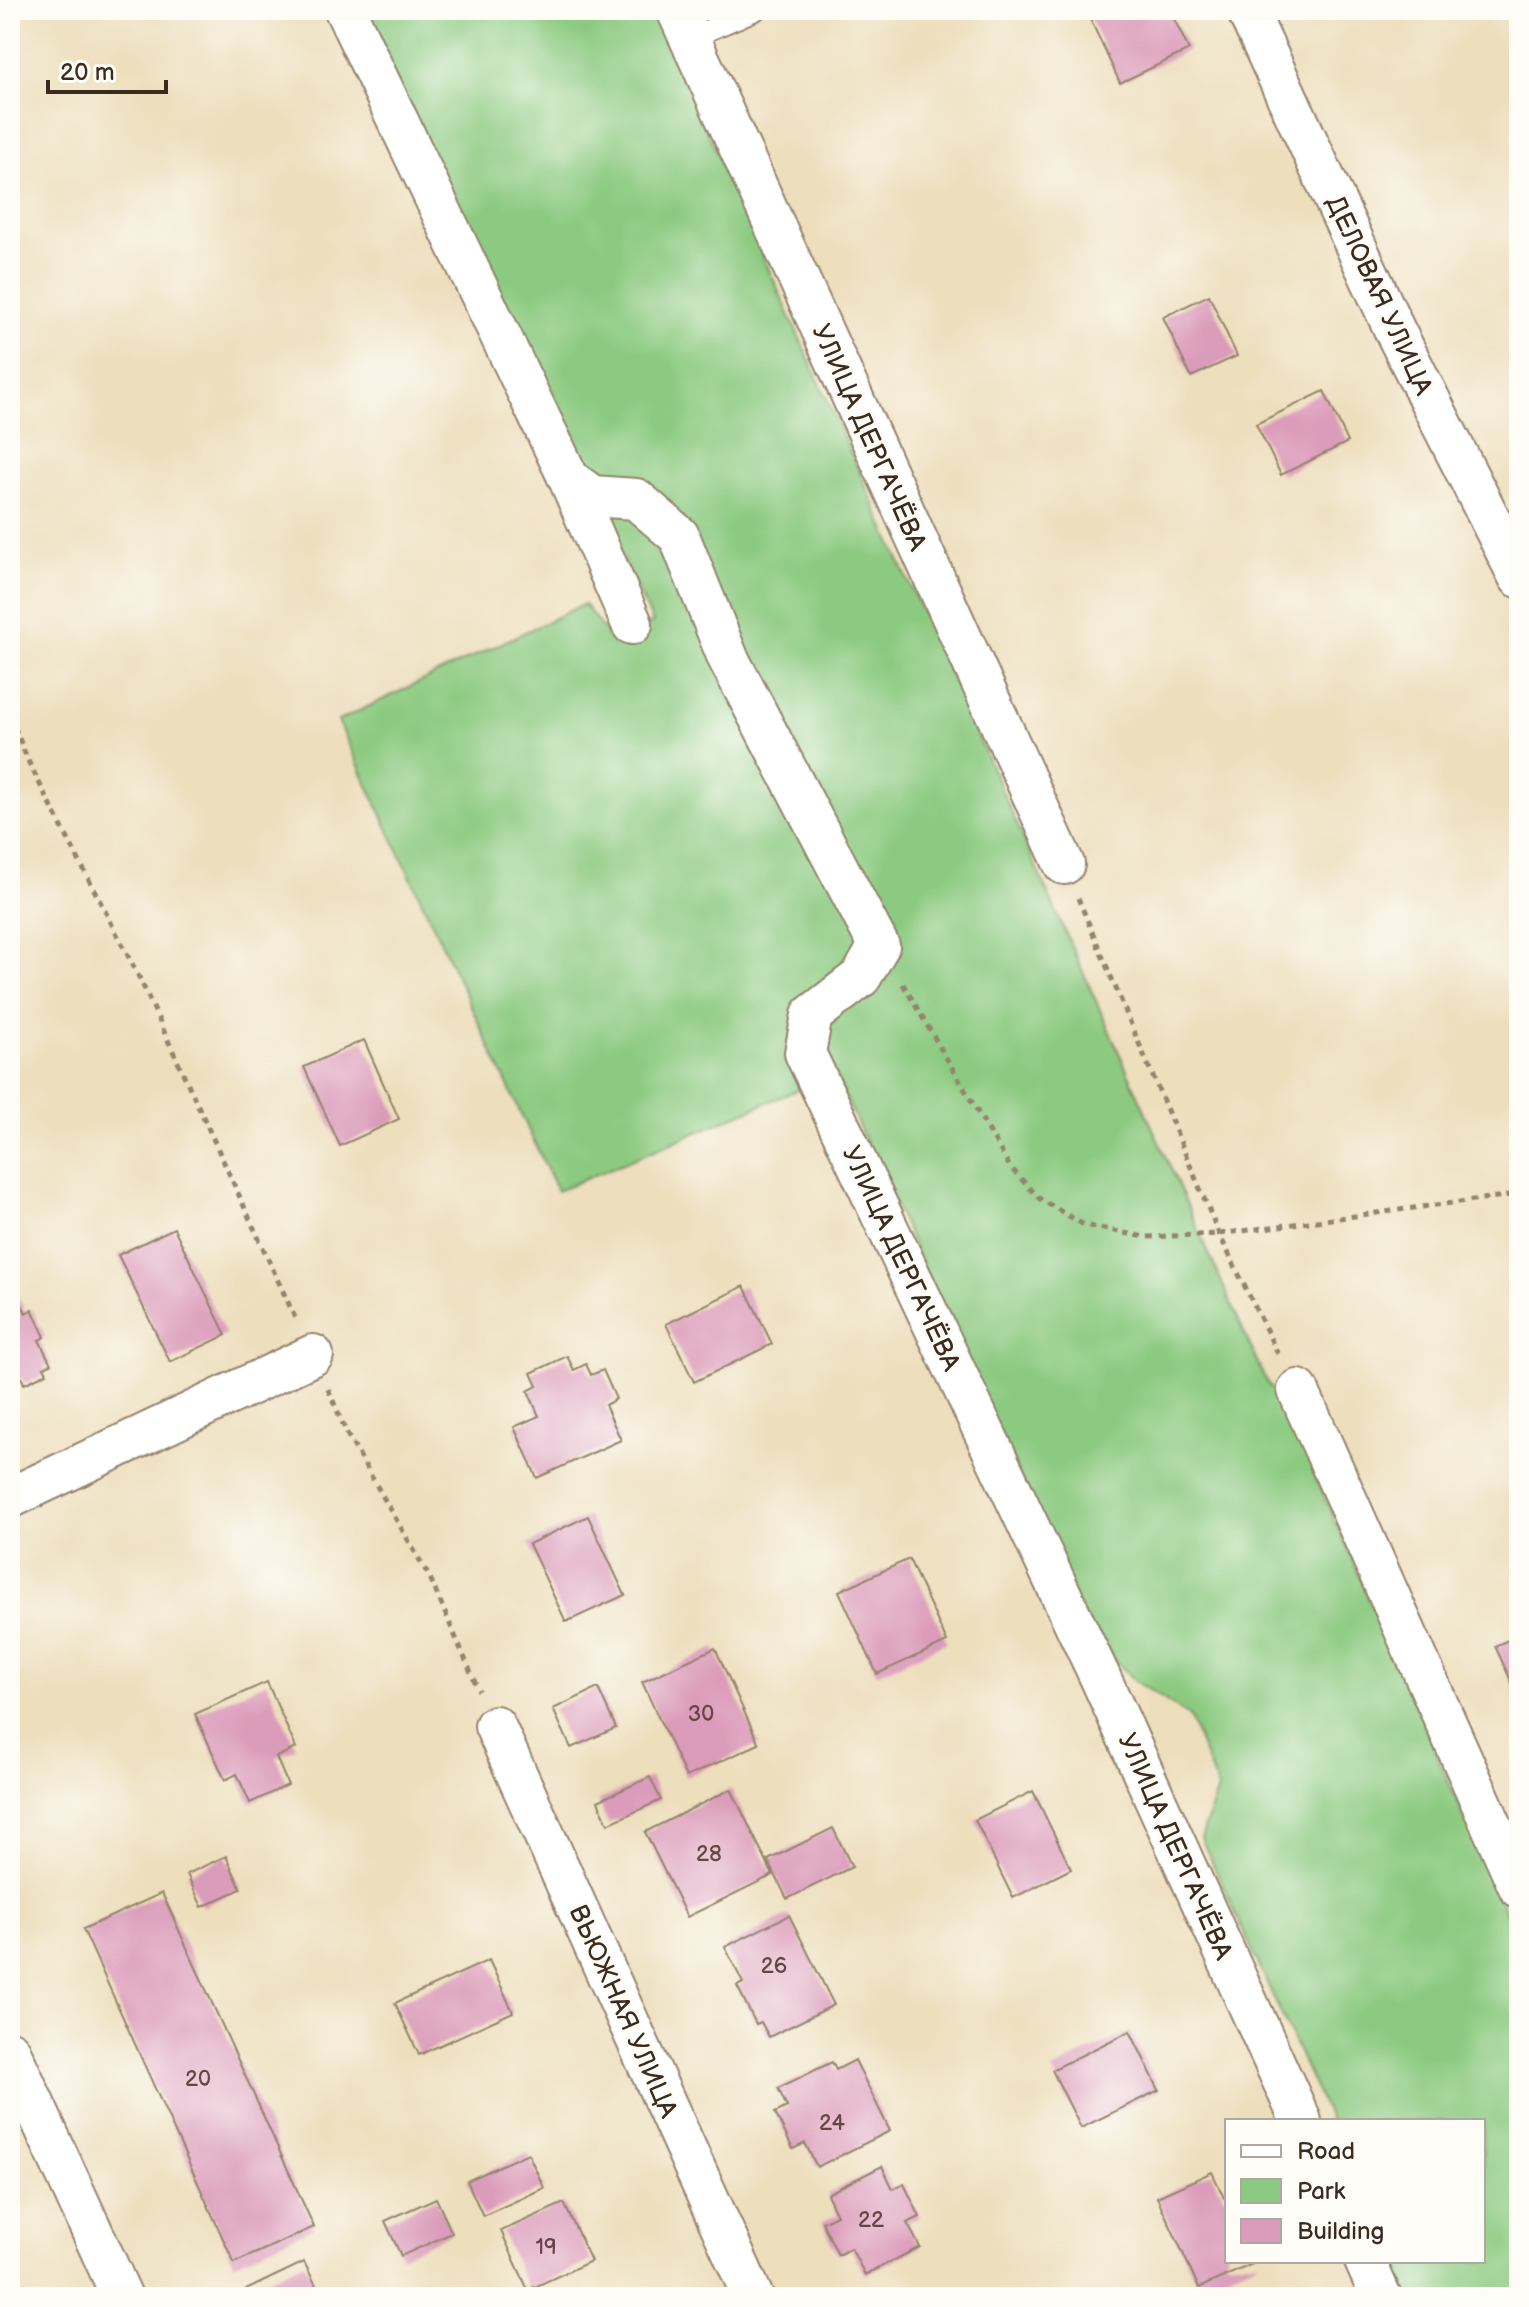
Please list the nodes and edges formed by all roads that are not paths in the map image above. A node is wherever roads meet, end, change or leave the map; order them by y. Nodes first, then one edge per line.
1 (345, 10) edge
2 (755, 10) edge
3 (1247, 10) edge
4 (684, 24) edge
5 (569, 479) junction
6 (1519, 577) edge
7 (632, 624) dead end
8 (1064, 864) road end
9 (313, 1355) road end
10 (1298, 1390) road end
11 (10, 1498) edge
12 (495, 1726) road end
13 (1519, 1887) edge
14 (10, 2051) edge
15 (1300, 2119) edge
16 (1366, 2263) edge
17 (122, 2297) edge
18 (753, 2297) edge
19 (1381, 2297) edge

1 - 5 street
2 - 4 lane
3 - 6 street, ДЕЛОВАЯ УЛИЦА
4 - 8 street, УЛИЦА ДЕРГАЧЁВА
5 - 7 street
5 - 15 street, УЛИЦА ДЕРГАЧЁВА
9 - 11 street
10 - 13 street
12 - 18 street, ВЬЮЖНАЯ УЛИЦА
14 - 17 street
16 - 19 street

